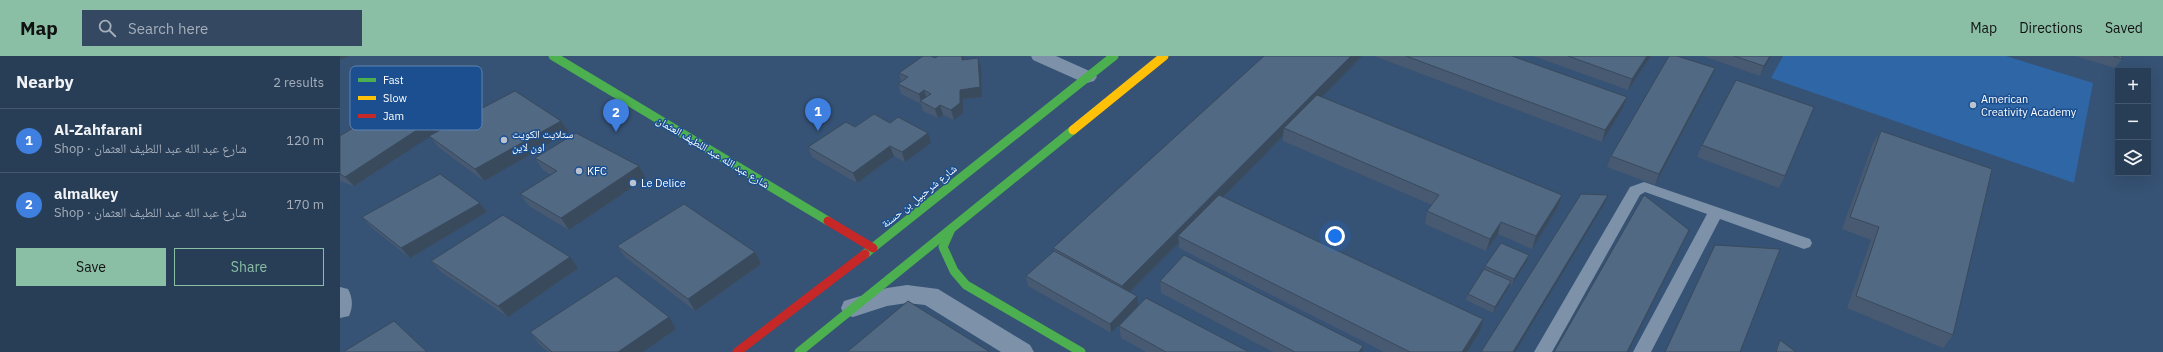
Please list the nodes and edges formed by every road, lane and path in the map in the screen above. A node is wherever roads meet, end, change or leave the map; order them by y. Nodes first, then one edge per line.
1 (553, 56) edge
2 (1040, 56) edge
3 (1114, 56) edge
4 (1164, 56) edge
5 (1087, 77) junction
6 (1716, 212) junction
7 (951, 229) junction
8 (1804, 243) dead end
9 (873, 248) junction
10 (340, 296) edge
11 (853, 308) junction
12 (340, 309) edge
13 (737, 352) edge
14 (799, 352) edge
15 (1021, 352) edge
16 (1081, 352) edge
17 (1543, 352) edge
18 (1642, 352) edge

1 - 9 street, شارع عبد الله عبد اللطيف العثمان
2 - 5 street
3 - 5 street, شارع شرحبيل بن حسنة
4 - 7 street
5 - 9 street, شارع شرحبيل بن حسنة
6 - 8 lane
6 - 17 lane
6 - 18 lane
7 - 11 street
7 - 16 street
9 - 13 street, شارع شرحبيل بن حسنة
10 - 12 street
11 - 14 street
11 - 15 street

